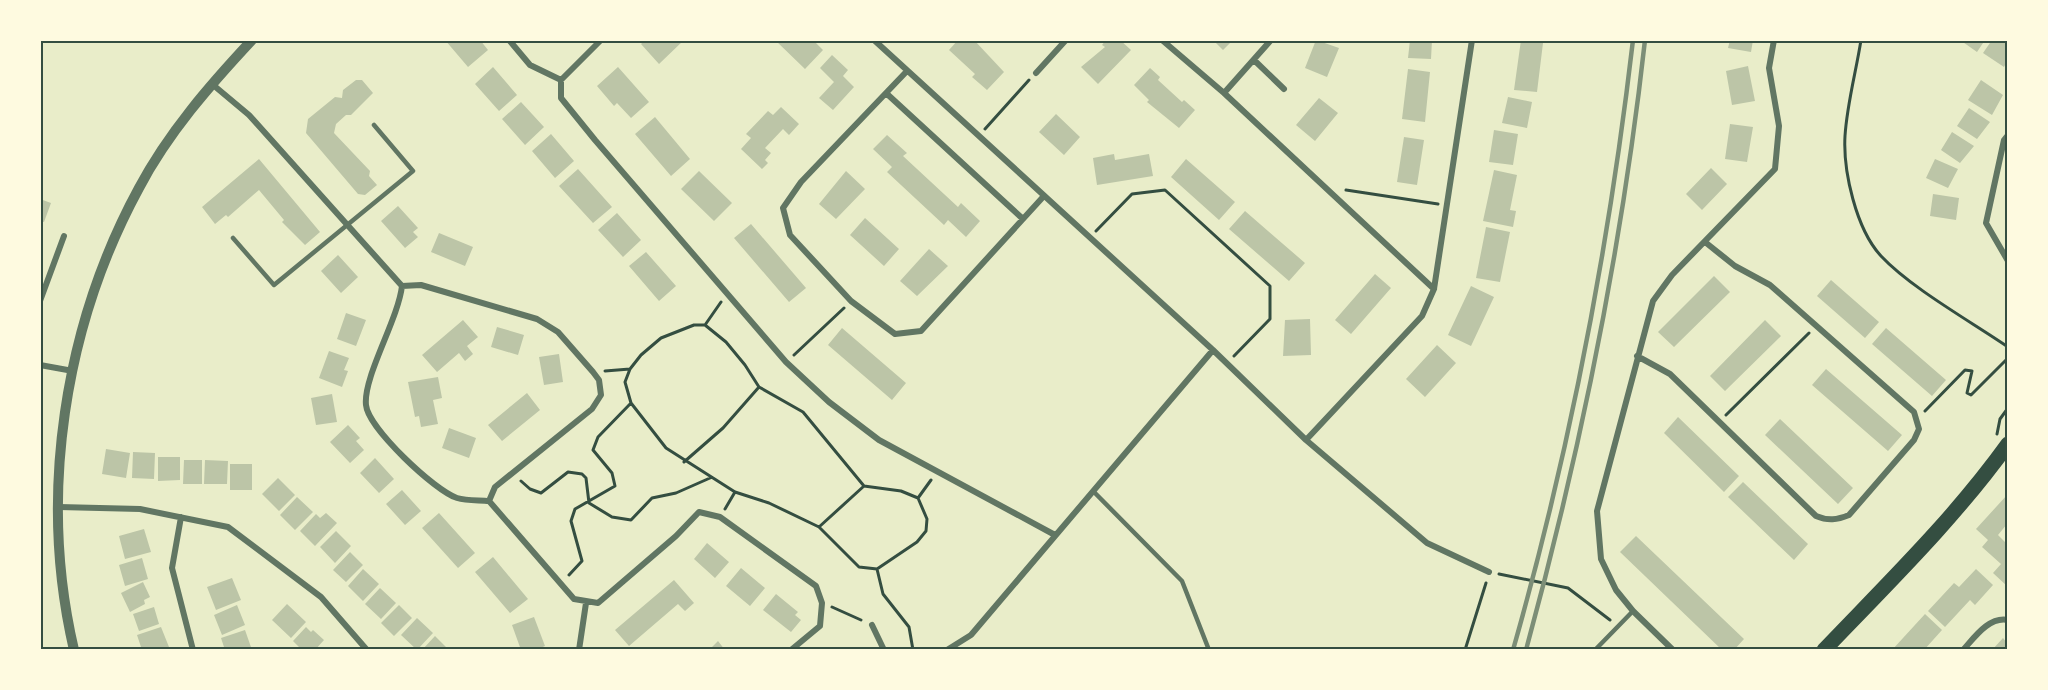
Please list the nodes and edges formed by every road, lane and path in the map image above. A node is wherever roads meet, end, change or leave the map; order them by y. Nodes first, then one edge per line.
1 (252, 40) edge
2 (509, 40) edge
3 (601, 40) edge
4 (874, 40) edge
5 (1066, 40) edge
6 (1162, 40) edge
7 (1271, 40) edge
8 (1472, 40) edge
9 (1774, 40) edge
10 (1861, 40) edge
11 (1254, 60) junction
12 (907, 71) junction
13 (1036, 73) joint
14 (561, 80) junction
15 (211, 84) junction
16 (1284, 89) dead end
17 (886, 93) junction
18 (1224, 93) junction
19 (374, 125) dead end
20 (978, 136) junction
21 (2006, 139) edge
22 (1043, 197) junction
23 (1336, 198) junction
24 (1445, 205) junction
25 (1023, 219) junction
26 (347, 224) junction
27 (64, 236) dead end
28 (233, 238) dead end
29 (1089, 239) junction
30 (1705, 242) junction
31 (2007, 261) edge
32 (402, 286) junction
33 (1434, 289) junction
34 (727, 295) junction
35 (40, 301) edge
36 (851, 301) junction
37 (705, 325) junction
38 (1816, 326) junction
39 (2007, 347) edge
40 (1213, 350) junction
41 (1636, 356) junction
42 (2007, 358) edge
43 (786, 362) junction
44 (1227, 363) junction
45 (40, 365) edge
46 (630, 369) junction
47 (73, 371) junction
48 (593, 372) junction
49 (759, 387) junction
50 (631, 403) junction
51 (1917, 417) junction
52 (1719, 422) junction
53 (1306, 440) junction
54 (2007, 444) edge
55 (2007, 459) edge
56 (684, 462) junction
57 (937, 472) junction
58 (1989, 472) junction
59 (513, 473) junction
60 (711, 477) junction
61 (864, 486) junction
62 (735, 492) junction
63 (1094, 492) junction
64 (918, 498) junction
65 (489, 501) junction
66 (589, 503) junction
67 (59, 507) junction
68 (181, 517) junction
69 (720, 517) junction
70 (819, 527) junction
71 (1055, 535) junction
72 (877, 569) junction
73 (1489, 572) junction
74 (561, 584) junction
75 (586, 603) junction
76 (822, 603) junction
77 (1633, 611) junction
78 (2007, 620) edge
79 (872, 625) joint
80 (1618, 626) junction
81 (74, 650) edge
82 (193, 650) edge
83 (367, 650) edge
84 (579, 650) edge
85 (791, 650) edge
86 (884, 650) edge
87 (914, 650) edge
88 (947, 650) edge
89 (1209, 650) edge
90 (1465, 650) edge
91 (1595, 650) edge
92 (1673, 650) edge
93 (1824, 650) edge
94 (1963, 650) edge

1 - 15 street
2 - 14 street
3 - 14 street
4 - 12 street
5 - 13 street
6 - 18 street
7 - 11 street
8 - 24 street
9 - 30 street
10 - 39 path
11 - 16 street
11 - 18 street
12 - 17 street
12 - 20 street
13 - 20 path
14 - 34 street
15 - 26 street
15 - 47 street
17 - 25 street
17 - 36 street
18 - 23 street
19 - 26 lane
20 - 22 street
21 - 31 street
22 - 25 street
22 - 29 street
23 - 24 path
23 - 33 street
24 - 33 street
25 - 36 street
26 - 28 lane
26 - 32 street
27 - 35 street
29 - 40 street
29 - 44 path
30 - 38 street
30 - 41 street
32 - 48 street
32 - 65 street
33 - 53 street
34 - 37 path
34 - 43 street
36 - 43 path
37 - 46 path
37 - 49 path
38 - 51 street
38 - 52 path
40 - 44 street
40 - 63 street
41 - 52 street
41 - 77 street
42 - 51 path
43 - 57 street
44 - 53 street
45 - 47 street
46 - 48 path
46 - 50 path
47 - 67 street
48 - 59 street
49 - 56 path
49 - 61 path
50 - 56 path
50 - 66 path
51 - 52 street
53 - 73 street
54 - 58 main road
55 - 58 main road
56 - 60 path
57 - 64 path
57 - 71 street
58 - 93 main road
59 - 65 street
59 - 66 path
60 - 62 path
60 - 66 path
61 - 64 path
61 - 70 path
62 - 69 path
62 - 70 path
63 - 71 street
63 - 89 lane
64 - 72 path
65 - 74 street
66 - 74 path
67 - 68 street
67 - 81 street
68 - 82 street
68 - 83 street
69 - 75 street
69 - 76 street
70 - 72 path
71 - 88 street
72 - 87 path
73 - 80 path
73 - 90 path
74 - 75 street
75 - 84 street
76 - 79 path
76 - 85 street
77 - 80 lane
77 - 92 street
78 - 94 street
79 - 86 street
80 - 91 lane

